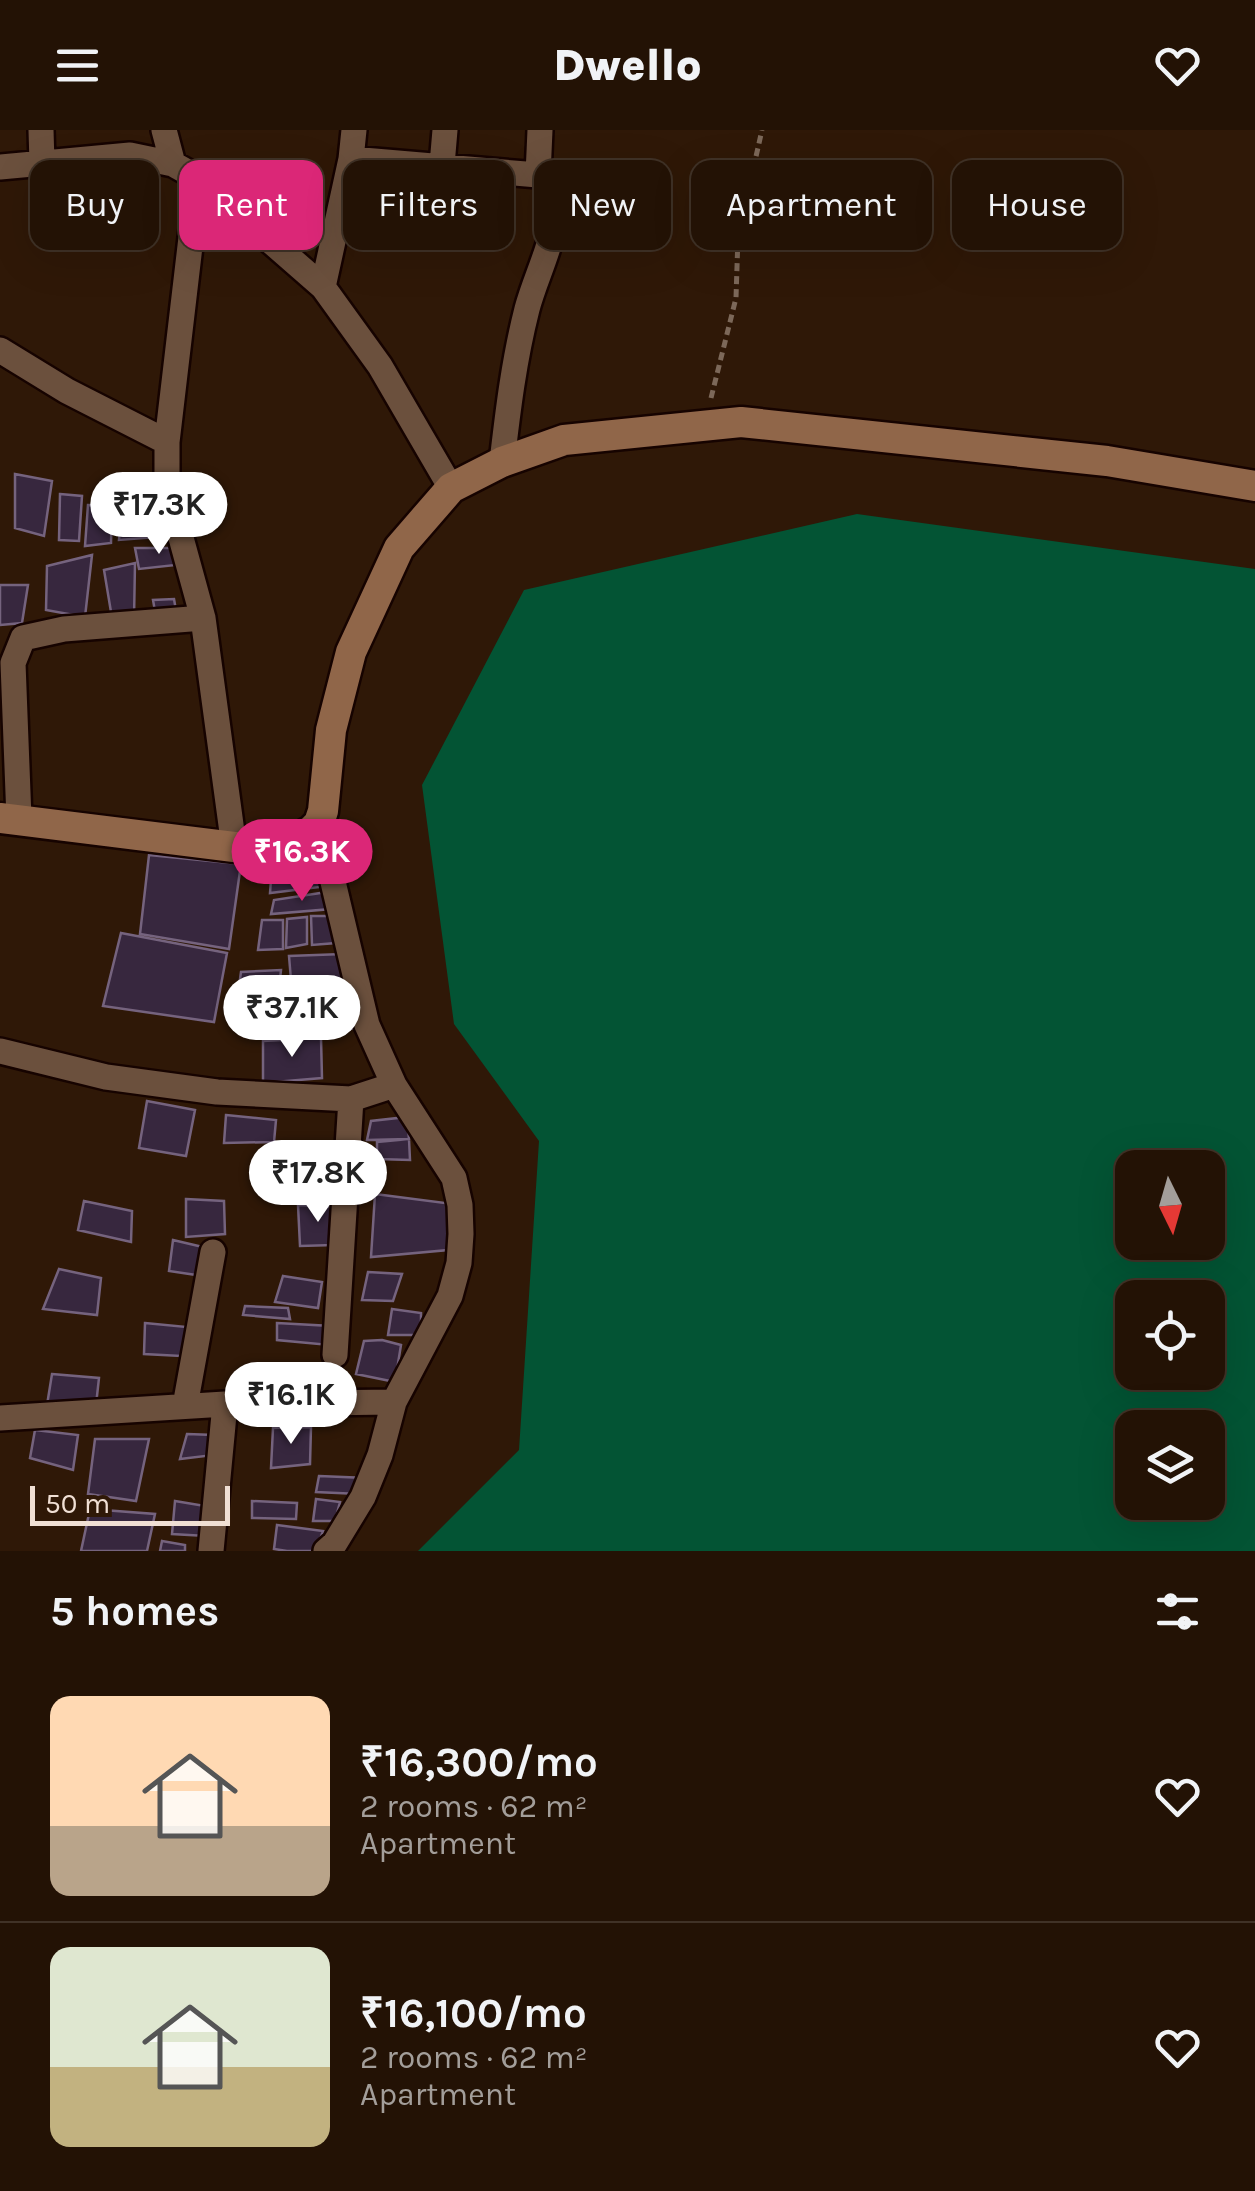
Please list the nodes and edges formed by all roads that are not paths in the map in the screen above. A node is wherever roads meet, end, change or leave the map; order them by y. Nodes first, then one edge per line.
1 (41, 130) edge
2 (164, 130) edge
3 (354, 130) edge
4 (445, 130) edge
5 (540, 130) edge
6 (351, 158) junction
7 (42, 160) edge
8 (67, 160) edge
9 (154, 160) edge
10 (377, 160) edge
11 (442, 160) edge
12 (539, 160) edge
13 (159, 161) edge
14 (30, 163) edge
15 (173, 164) junction
16 (0, 167) edge
17 (179, 167) edge
18 (190, 250) edge
19 (281, 250) edge
20 (547, 250) edge
21 (323, 287) junction
22 (0, 350) edge
23 (168, 442) junction
24 (502, 462) junction
25 (1255, 486) edge
26 (451, 488) junction
27 (203, 618) junction
28 (7, 690) edge
29 (9, 819) edge
30 (319, 824) junction
31 (234, 847) junction
32 (0, 1051) edge
33 (394, 1085) junction
34 (351, 1099) junction
35 (212, 1252) dead end
36 (335, 1356) dead end
37 (394, 1402) junction
38 (226, 1404) junction
39 (185, 1406) junction
40 (0, 1418) edge
41 (212, 1551) edge
42 (326, 1551) edge

1 - 7 street
2 - 15 street
3 - 6 street
4 - 11 street
5 - 12 street
6 - 10 street
6 - 21 street
8 - 9 street
13 - 15 street
14 - 16 street
15 - 17 street
18 - 23 street
19 - 21 street
20 - 24 street
21 - 26 street
22 - 23 street
23 - 27 street
24 - 25 main road
24 - 26 main road
26 - 30 main road
27 - 28 street
27 - 31 street
28 - 29 street
29 - 31 main road
30 - 31 main road
30 - 33 street
32 - 34 street
33 - 34 street
33 - 37 street
34 - 36 street
35 - 39 street
37 - 38 street
37 - 42 street
38 - 39 street
38 - 41 street
39 - 40 street

